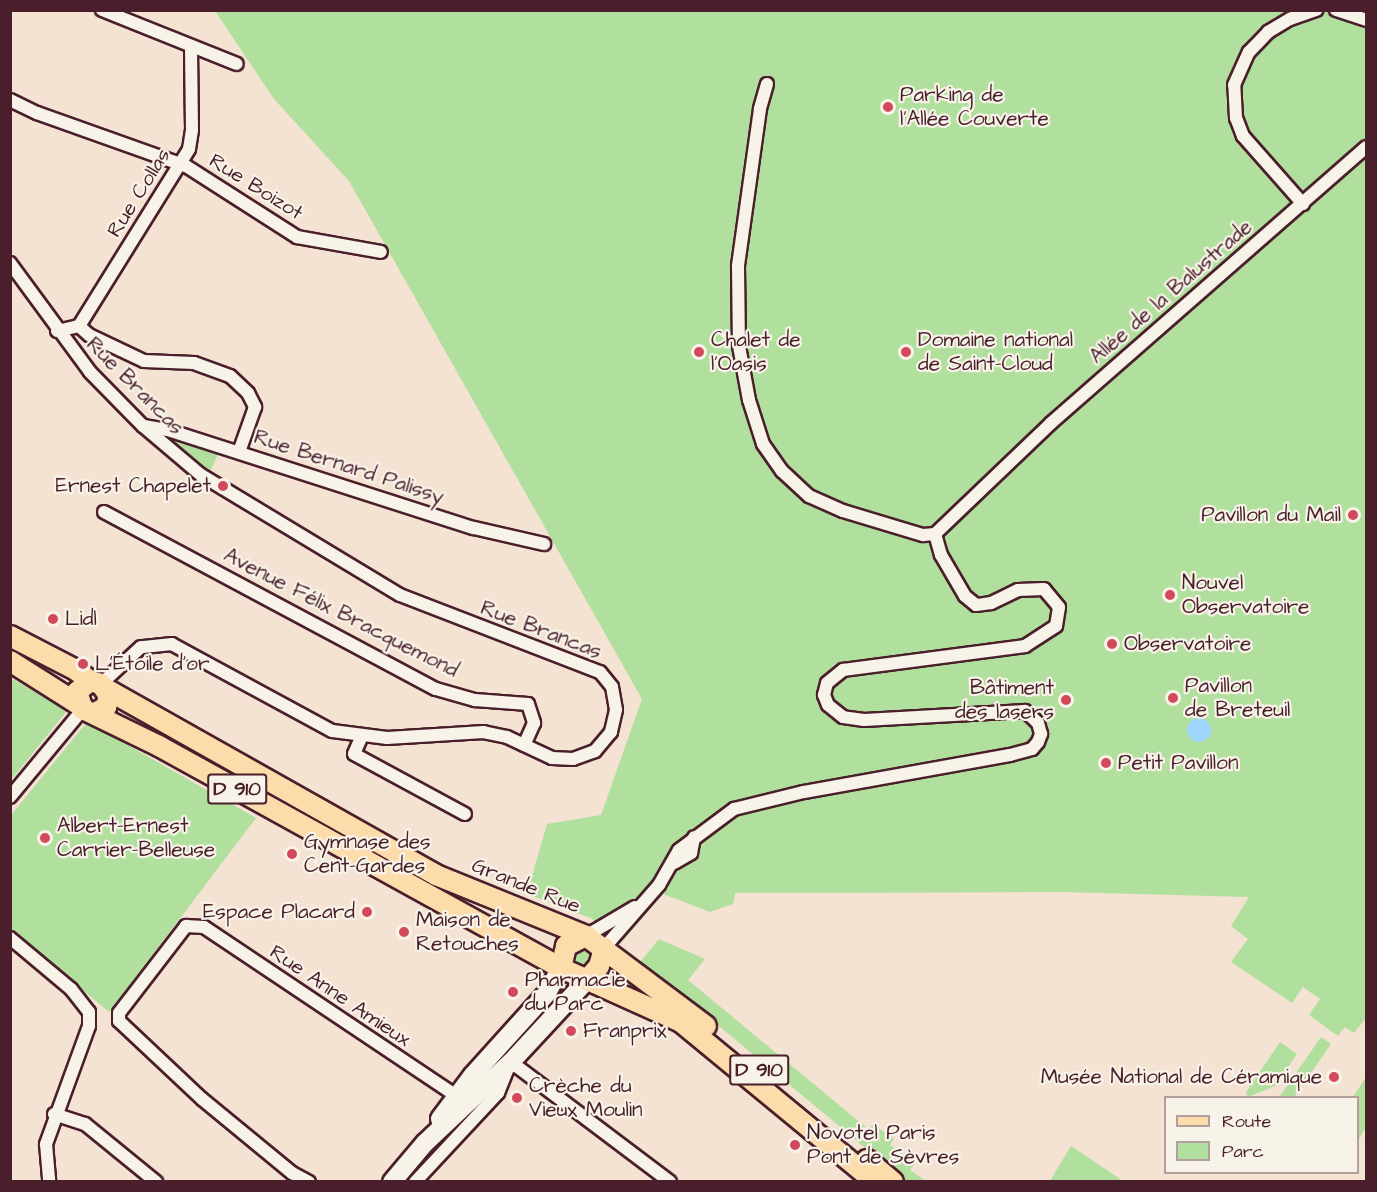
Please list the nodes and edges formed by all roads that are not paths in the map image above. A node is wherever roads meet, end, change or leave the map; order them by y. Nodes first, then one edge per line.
1 (102, 10) edge
2 (1316, 10) edge
3 (1336, 10) edge
4 (1366, 20) edge
5 (191, 46) junction
6 (237, 64) dead end
7 (767, 84) dead end
8 (10, 100) edge
9 (1366, 147) edge
10 (182, 164) junction
11 (1303, 204) junction
12 (381, 252) dead end
13 (10, 263) edge
14 (79, 326) junction
15 (57, 331) junction
16 (143, 426) junction
17 (239, 452) junction
18 (104, 513) dead end
19 (935, 534) junction
20 (544, 544) dead end
21 (10, 636) edge
22 (10, 661) edge
23 (99, 685) junction
24 (86, 708) junction
25 (361, 738) junction
26 (524, 745) junction
27 (10, 797) edge
28 (465, 814) dead end
29 (694, 837) junction
30 (683, 858) junction
31 (642, 903) junction
32 (586, 936) junction
33 (10, 938) edge
34 (604, 948) junction
35 (561, 968) junction
36 (587, 980) junction
37 (507, 1040) junction
38 (511, 1062) junction
39 (483, 1064) junction
40 (456, 1096) junction
41 (54, 1114) junction
42 (425, 1143) junction
43 (49, 1182) edge
44 (156, 1182) edge
45 (309, 1182) edge
46 (392, 1182) edge
47 (415, 1182) edge
48 (670, 1182) edge
49 (875, 1182) edge
50 (893, 1182) edge

1 - 5 street
2 - 11 street
3 - 4 street
5 - 6 street
5 - 10 street, Rue Collas
7 - 19 street
8 - 10 street, Rue Boizot
9 - 11 street, Allée de la Balustrade
10 - 12 street, Rue Boizot
10 - 14 street, Rue Collas
11 - 19 street, Allée de la Balustrade
13 - 15 street, Rue Brancas
14 - 15 street
14 - 17 street
15 - 16 street, Rue Brancas
16 - 17 street, Rue Bernard Palissy
16 - 26 street, Rue Brancas
17 - 20 street, Rue Bernard Palissy
18 - 26 street, Avenue Félix Bracquemond
19 - 29 street
21 - 23 main road, Grande Rue / D 910
22 - 24 main road, D 910
23 - 24 main road
23 - 24 main road
23 - 25 street, Rue Brancas
23 - 32 main road, Grande Rue / D 910
24 - 27 street
24 - 35 main road, D 910
25 - 26 street, Rue Brancas
25 - 28 street
29 - 30 street
29 - 30 street
30 - 31 street
31 - 32 street
31 - 34 street
32 - 34 main road, Grande Rue / D 910
32 - 35 main road
33 - 41 street
34 - 36 main road
34 - 50 main road, Grande Rue / D 910
35 - 36 main road, D 910
35 - 37 main road
36 - 38 main road
36 - 49 main road, D 910
37 - 38 main road
37 - 39 main road
38 - 39 street
38 - 42 main road
38 - 47 street
38 - 48 street
39 - 40 main road
40 - 42 main road
40 - 45 street, Rue Anne Amieux
41 - 43 street
41 - 44 street
42 - 46 main road

